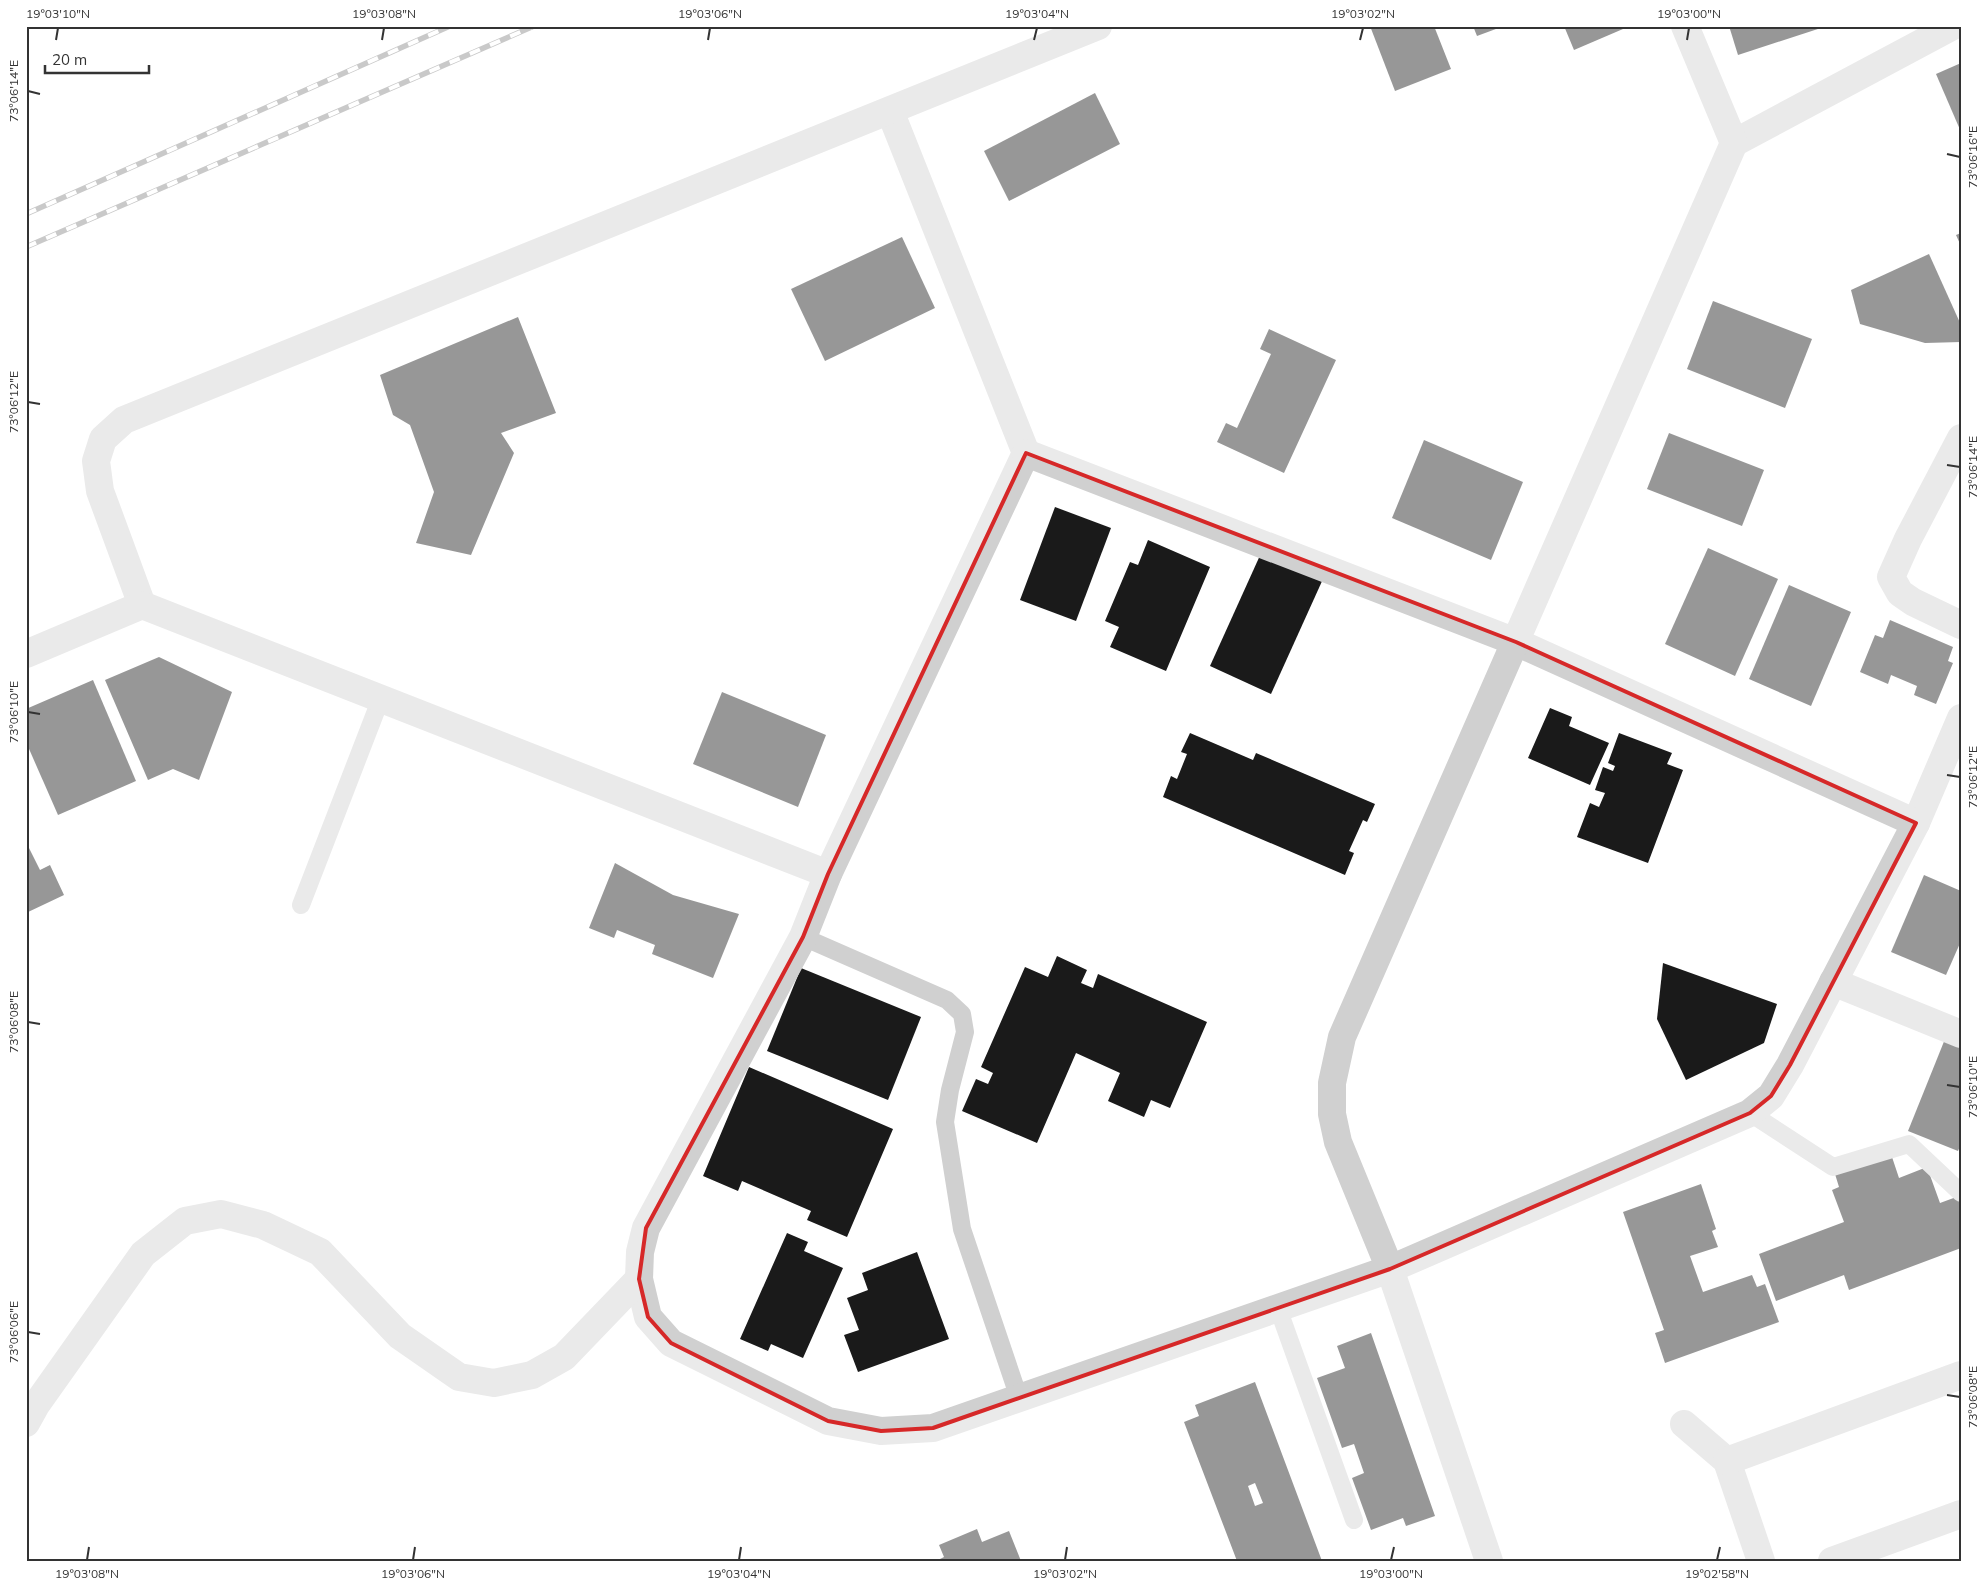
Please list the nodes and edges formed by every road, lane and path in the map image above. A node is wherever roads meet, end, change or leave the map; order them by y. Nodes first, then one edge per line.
1 (1098, 26) edge
2 (1685, 26) edge
3 (1953, 26) edge
4 (890, 111) junction
5 (1734, 143) junction
6 (1961, 438) edge
7 (1026, 453) junction
8 (142, 605) junction
9 (1961, 624) edge
10 (1516, 642) junction
11 (26, 654) edge
12 (381, 698) junction
13 (1961, 718) edge
14 (1916, 823) junction
15 (828, 874) junction
16 (301, 905) dead end
17 (803, 937) junction
18 (1834, 982) junction
19 (1961, 1034) edge
20 (1750, 1113) junction
21 (1961, 1193) edge
22 (1390, 1270) junction
23 (639, 1279) junction
24 (1278, 1308) junction
25 (1961, 1375) edge
26 (1019, 1398) junction
27 (26, 1423) edge
28 (1684, 1424) dead end
29 (1727, 1461) junction
30 (1961, 1514) edge
31 (1354, 1520) dead end
32 (1489, 1561) edge
33 (1761, 1561) edge
34 (1832, 1561) edge

1 - 4 street
2 - 5 street
3 - 5 street
4 - 7 street
4 - 8 street
5 - 10 street
6 - 9 street
7 - 10 street
7 - 15 street
8 - 11 street
8 - 12 street
10 - 14 street
10 - 22 street
12 - 15 street
12 - 16 lane
13 - 14 street
14 - 18 street
15 - 17 street
17 - 23 street
17 - 26 lane
18 - 19 street
18 - 20 street
20 - 21 lane
20 - 22 street
22 - 24 street
22 - 32 street
23 - 26 street
23 - 27 street
24 - 26 street
24 - 31 lane
25 - 29 street
28 - 29 street
29 - 33 street
30 - 34 street

